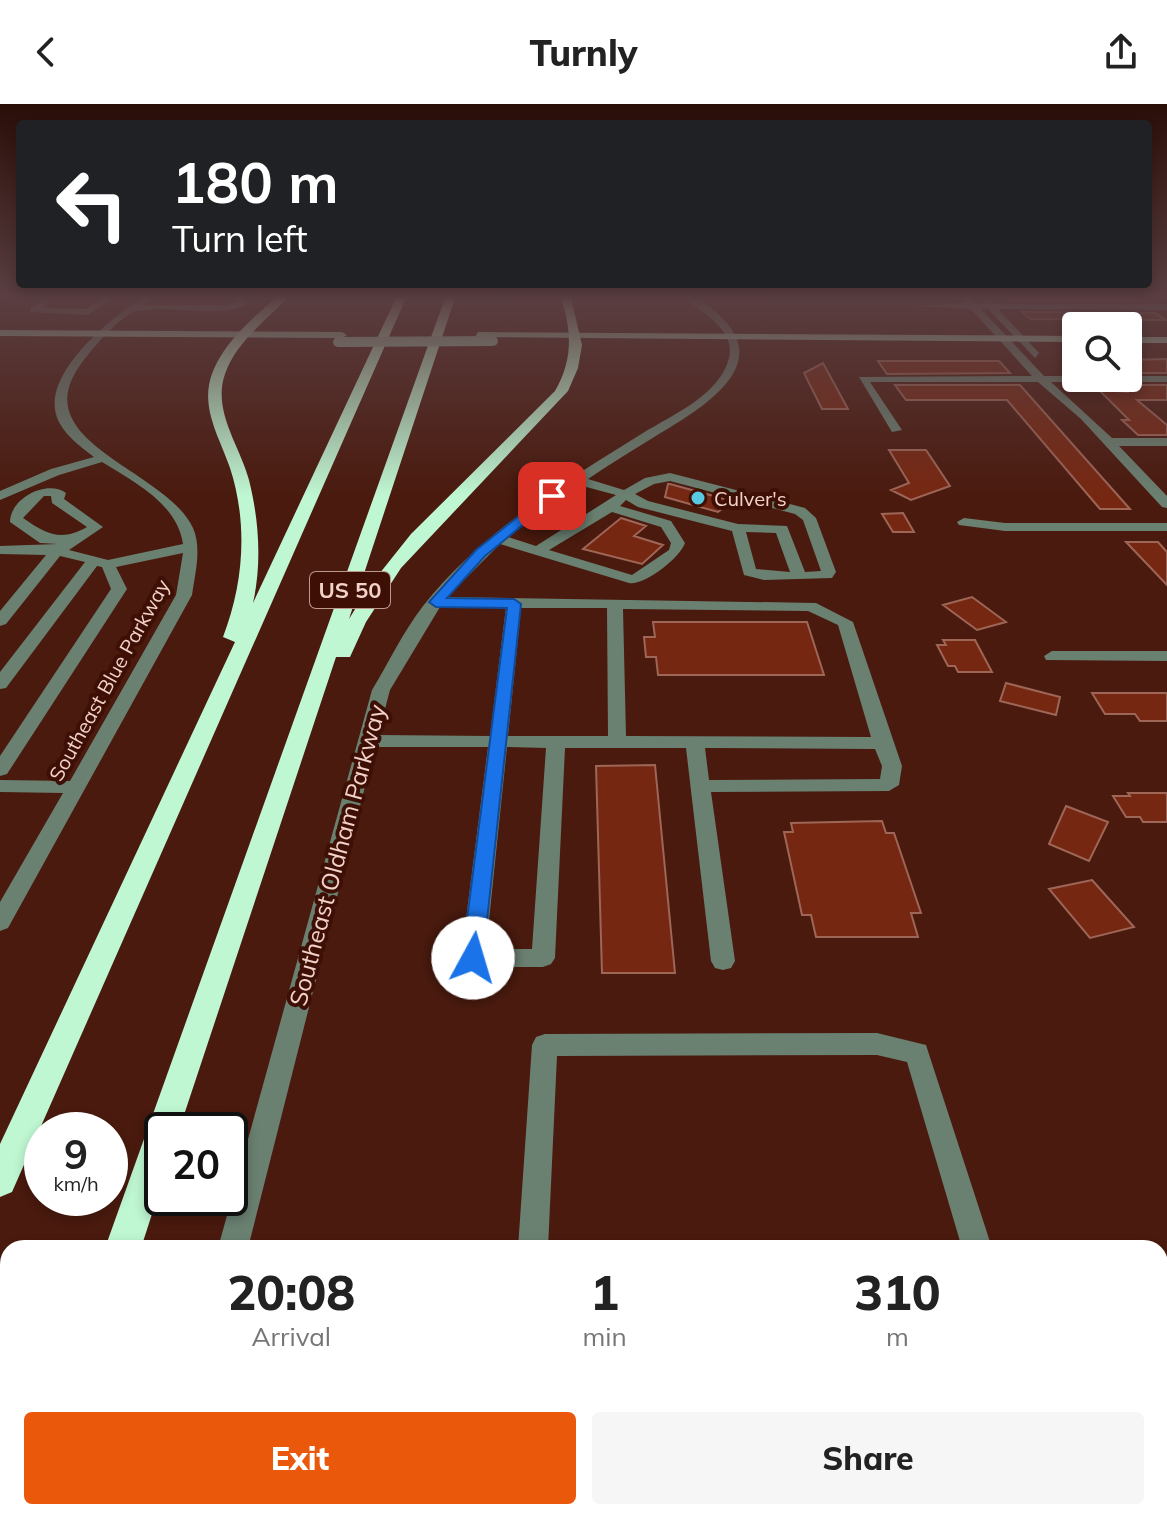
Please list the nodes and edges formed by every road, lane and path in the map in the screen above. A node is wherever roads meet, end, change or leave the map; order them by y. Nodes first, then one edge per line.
1 (78, 364) edge
2 (225, 364) edge
3 (371, 364) edge
4 (427, 364) edge
5 (569, 364) edge
6 (731, 364) edge
7 (1026, 364) edge
8 (1045, 364) edge
9 (1041, 379) junction
10 (1058, 379) junction
11 (1167, 379) edge
12 (1085, 417) junction
13 (896, 430) dead end
14 (1110, 442) junction
15 (1167, 442) edge
16 (106, 457) junction
17 (577, 480) junction
18 (16, 489) junction
19 (625, 494) junction
20 (0, 496) edge
21 (1167, 504) edge
22 (0, 507) edge
23 (610, 507) junction
24 (964, 522) dead end
25 (1167, 527) edge
26 (738, 528) junction
27 (499, 539) junction
28 (78, 540) junction
29 (190, 547) junction
30 (539, 550) junction
31 (57, 551) junction
32 (2, 553) edge
33 (101, 562) junction
34 (799, 577) junction
35 (436, 602) junction
36 (514, 604) junction
37 (615, 604) junction
38 (0, 621) edge
39 (1052, 656) dead end
40 (1167, 656) edge
41 (0, 684) edge
42 (224, 691) junction
43 (368, 741) junction
44 (556, 742) junction
45 (497, 743) junction
46 (617, 743) junction
47 (695, 743) junction
48 (882, 743) junction
49 (0, 770) edge
50 (0, 786) edge
51 (701, 786) junction
52 (73, 787) junction
53 (251, 881) junction
54 (0, 922) edge
55 (723, 961) dead end
56 (170, 1112) edge
57 (0, 1181) edge
58 (144, 1187) edge
59 (126, 1240) edge
60 (235, 1240) edge
61 (533, 1240) edge
62 (975, 1240) edge

1 - 16 street, Southeast Blue Parkway
2 - 42 highway
3 - 42 highway, US 50
4 - 53 highway, US 50
5 - 53 highway
6 - 17 street, Southeast Oldham Parkway
7 - 9 street
8 - 10 street
9 - 10 street
9 - 12 street
9 - 13 street
10 - 11 street
10 - 12 street
12 - 14 street
14 - 15 street
14 - 21 street
16 - 18 street
16 - 29 street, Southeast Blue Parkway
17 - 19 street
17 - 27 street, Southeast Oldham Parkway
18 - 20 street
18 - 22 street
19 - 23 street
19 - 26 street
19 - 34 street
23 - 30 street
23 - 30 street
24 - 25 street
26 - 34 street
26 - 34 street
27 - 30 street
27 - 35 street, Southeast Oldham Parkway
28 - 28 street
28 - 31 street
29 - 33 street
29 - 52 street, Southeast Blue Parkway
31 - 32 street
31 - 33 street
31 - 38 street
33 - 41 street
33 - 49 street
35 - 36 street
35 - 43 street, Southeast Oldham Parkway
36 - 37 street
36 - 45 street
37 - 46 street
37 - 48 street
39 - 40 street
42 - 57 highway, US 50
43 - 45 street
43 - 60 street, Southeast Oldham Parkway
44 - 45 street
44 - 45 street
44 - 46 street
46 - 47 street
47 - 48 street
47 - 51 street
48 - 51 street
50 - 52 street
51 - 55 street
52 - 54 street, Southeast Blue Parkway
53 - 56 highway, US 50
58 - 59 highway, US 50
61 - 62 street

